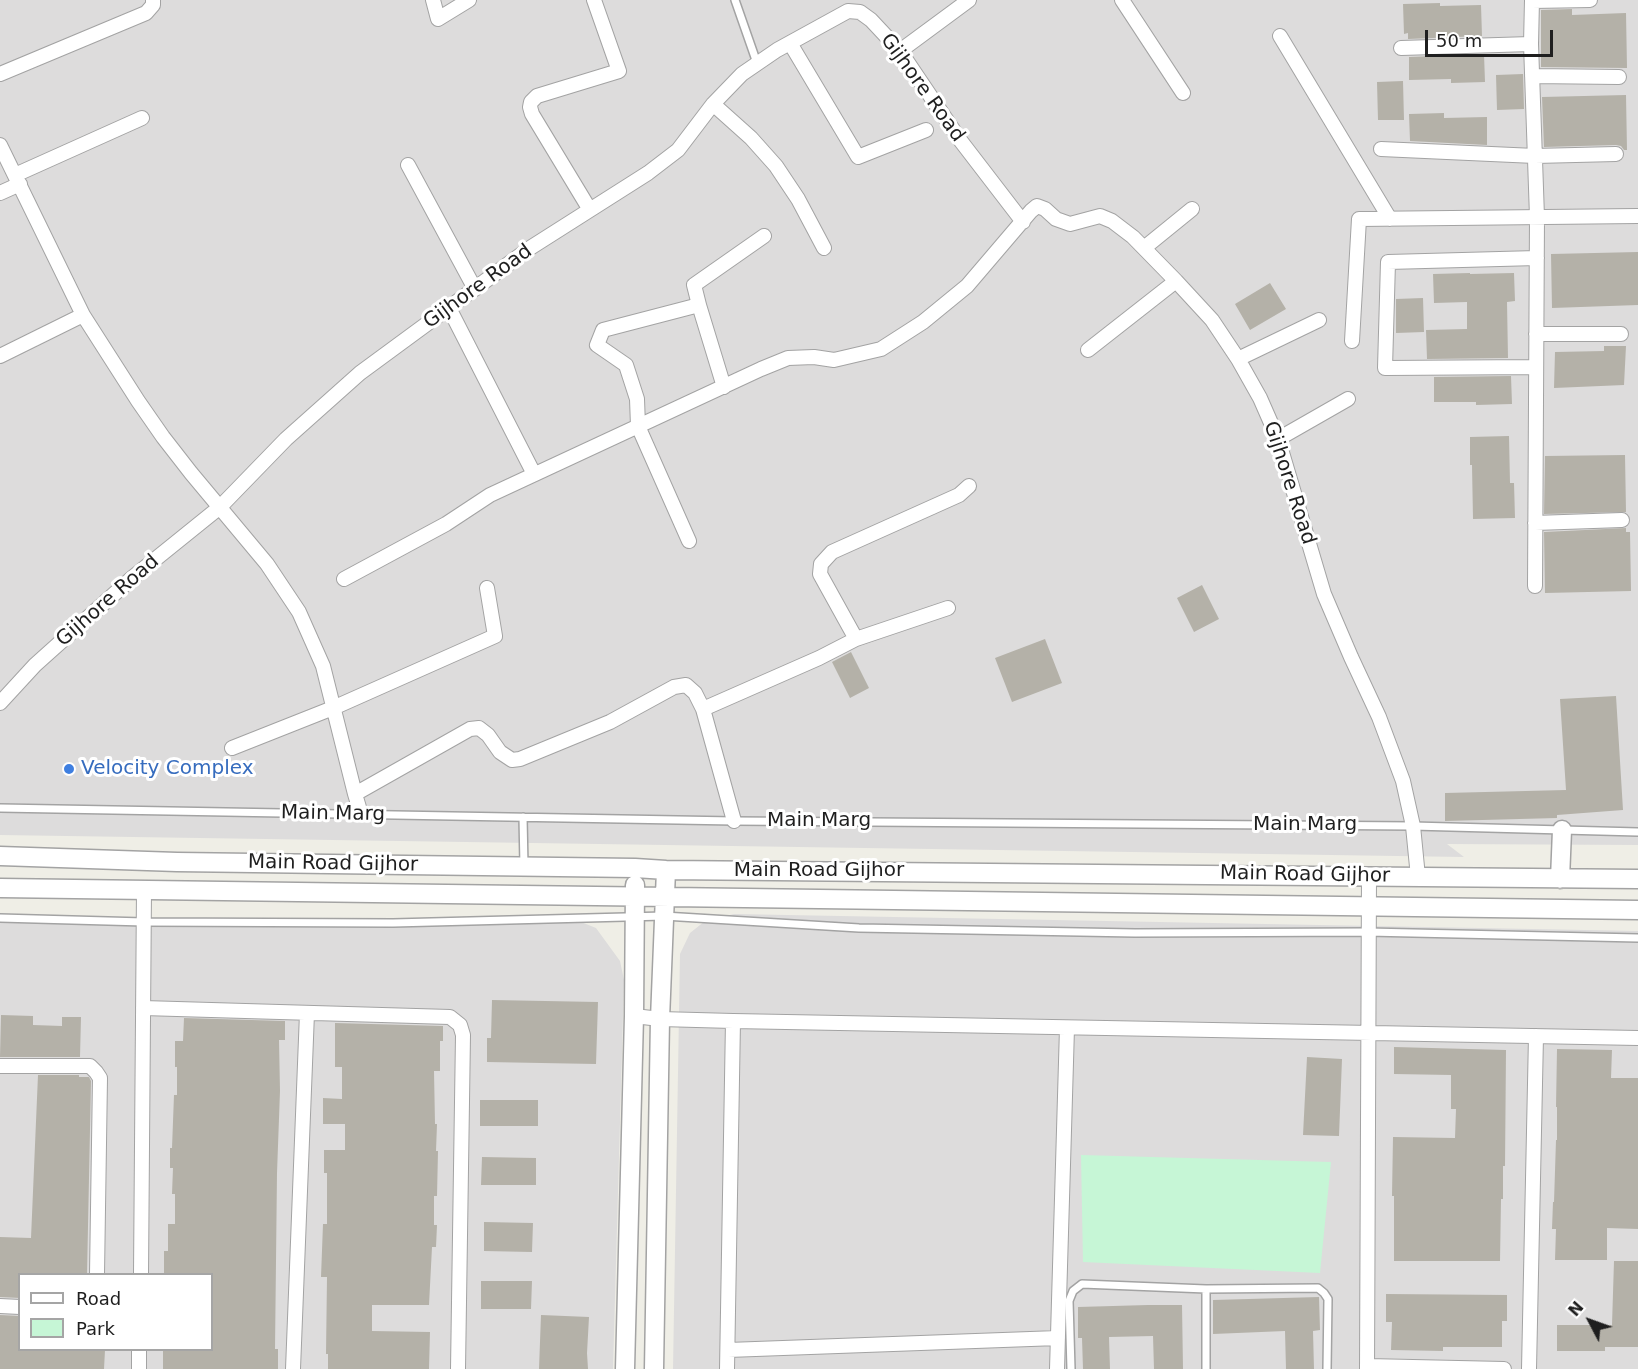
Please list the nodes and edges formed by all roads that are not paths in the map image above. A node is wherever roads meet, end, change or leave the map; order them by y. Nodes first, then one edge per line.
1 (153, 0) edge
2 (433, 0) edge
3 (469, 0) edge
4 (594, 0) edge
5 (735, 0) edge
6 (969, 0) edge
7 (1122, 0) edge
8 (1590, 0) edge
9 (1532, 1) edge
10 (1280, 36) dead end
11 (790, 43) junction
12 (1531, 44) junction
13 (1401, 48) dead end
14 (900, 51) junction
15 (757, 63) junction
16 (0, 74) edge
17 (1533, 76) junction
18 (1619, 77) dead end
19 (1183, 93) dead end
20 (713, 104) junction
21 (142, 118) dead end
22 (926, 130) dead end
23 (0, 145) edge
24 (1381, 149) dead end
25 (1616, 154) dead end
26 (1535, 156) junction
27 (408, 165) dead end
28 (17, 179) junction
29 (0, 193) edge
30 (1192, 209) dead end
31 (590, 210) junction
32 (1638, 216) edge
33 (1537, 217) junction
34 (1390, 219) junction
35 (1023, 222) junction
36 (764, 236) dead end
37 (824, 248) dead end
38 (1144, 248) junction
39 (1537, 258) junction
40 (1176, 280) junction
41 (475, 289) junction
42 (699, 305) junction
43 (449, 308) junction
44 (83, 315) junction
45 (1319, 320) dead end
46 (1536, 334) junction
47 (1622, 334) dead end
48 (1352, 340) dead end
49 (1088, 350) dead end
50 (0, 356) edge
51 (1238, 359) junction
52 (1536, 368) junction
53 (724, 387) junction
54 (1348, 399) dead end
55 (639, 426) junction
56 (1278, 439) junction
57 (534, 474) junction
58 (969, 486) dead end
59 (220, 507) junction
60 (1622, 520) dead end
61 (1535, 524) junction
62 (690, 541) dead end
63 (344, 579) dead end
64 (1535, 586) dead end
65 (487, 588) dead end
66 (948, 608) dead end
67 (856, 639) junction
68 (0, 703) edge
69 (333, 708) junction
70 (702, 709) junction
71 (232, 748) dead end
72 (355, 794) junction
73 (0, 808) edge
74 (361, 814) junction
75 (524, 817) junction
76 (734, 821) junction
77 (1413, 826) junction
78 (1562, 830) junction
79 (1638, 832) edge
80 (0, 855) edge
81 (524, 866) junction
82 (635, 867) junction
83 (666, 870) junction
84 (1369, 876) junction
85 (1418, 877) junction
86 (1560, 879) junction
87 (1638, 879) edge
88 (0, 888) edge
89 (144, 890) junction
90 (635, 896) junction
91 (664, 897) junction
92 (1368, 907) junction
93 (1638, 910) edge
94 (635, 916) junction
95 (663, 916) junction
96 (0, 918) edge
97 (144, 922) junction
98 (1368, 932) junction
99 (1638, 938) edge
100 (143, 1008) junction
101 (307, 1013) junction
102 (634, 1016) junction
103 (660, 1019) junction
104 (733, 1021) junction
105 (1067, 1028) junction
106 (1368, 1034) junction
107 (1536, 1036) junction
108 (1638, 1038) edge
109 (0, 1066) edge
110 (97, 1273) edge
111 (141, 1273) edge
112 (1206, 1289) junction
113 (0, 1306) edge
114 (18, 1307) edge
115 (1058, 1338) junction
116 (728, 1350) junction
117 (139, 1351) edge
118 (1367, 1367) edge
119 (139, 1369) edge
120 (293, 1369) edge
121 (458, 1369) edge
122 (625, 1369) edge
123 (654, 1369) edge
124 (728, 1369) edge
125 (1057, 1369) edge
126 (1071, 1369) edge
127 (1206, 1369) edge
128 (1327, 1369) edge
129 (1504, 1369) edge
130 (1529, 1369) edge

1 - 16 street
2 - 3 street
4 - 31 street
5 - 15 lane
6 - 14 street
7 - 19 street
8 - 9 street
9 - 12 street
10 - 34 street
11 - 14 street, Gijhore Road
11 - 15 street, Gijhore Road
11 - 22 street
12 - 13 street
12 - 17 street
14 - 35 street, Gijhore Road
15 - 20 street, Gijhore Road
17 - 18 street
17 - 26 street
20 - 31 street, Gijhore Road
20 - 37 street
21 - 28 street
23 - 28 street
24 - 26 street
25 - 26 street
26 - 33 street
27 - 41 street
28 - 29 street
28 - 44 street
30 - 38 street
31 - 41 street, Gijhore Road
32 - 33 street
33 - 34 street
33 - 39 street
34 - 48 street
35 - 38 street, Gijhore Road
35 - 53 street
36 - 42 street
38 - 40 street, Gijhore Road
39 - 46 street
39 - 52 street
40 - 49 street
40 - 51 street, Gijhore Road
41 - 43 street, Gijhore Road
42 - 53 street
42 - 55 street
43 - 57 street
43 - 59 street, Gijhore Road
44 - 50 street
44 - 59 street
45 - 51 street
46 - 47 street
46 - 52 street
51 - 56 street, Gijhore Road
52 - 61 street
53 - 55 street
54 - 56 street
55 - 57 street
55 - 62 street
56 - 77 street, Gijhore Road
57 - 63 street
58 - 67 street
59 - 68 street, Gijhore Road
59 - 69 street
60 - 61 street
61 - 64 street
65 - 69 street
66 - 67 street
67 - 70 street
69 - 71 street
69 - 72 street
70 - 72 street
70 - 76 street
72 - 74 street
73 - 74 lane, Main Marg
74 - 75 lane, Main Marg
75 - 76 lane, Main Marg
75 - 81 lane
76 - 77 lane, Main Marg
77 - 78 lane, Main Marg
77 - 85 street, Gijhore Road
78 - 79 lane, Main Marg
78 - 86 street
80 - 81 street, Main Road Gijhor
81 - 82 street, Main Road Gijhor
82 - 83 street, Main Road Gijhor
82 - 90 street
83 - 84 street, Main Road Gijhor
83 - 91 street
84 - 85 street, Main Road Gijhor
84 - 92 street
85 - 86 street, Main Road Gijhor
86 - 87 street, Main Road Gijhor
88 - 89 street, Main Road Gijhor
89 - 90 street, Main Road Gijhor
89 - 97 street
90 - 91 street, Main Road Gijhor
90 - 94 street
91 - 92 street, Main Road Gijhor
91 - 95 street
92 - 93 street, Main Road Gijhor
92 - 98 street
94 - 95 lane
94 - 97 lane
94 - 102 street
95 - 98 lane
95 - 103 street
96 - 97 lane
97 - 100 street
98 - 99 lane
98 - 106 street
100 - 101 street
100 - 111 street
101 - 120 street
101 - 121 street
102 - 103 street
102 - 122 street
103 - 104 street
103 - 123 street
104 - 105 street
104 - 116 street
105 - 106 street
105 - 115 street
106 - 107 street
106 - 118 street
107 - 108 street
107 - 130 street
109 - 110 street
112 - 126 lane
112 - 127 lane
112 - 128 lane
113 - 114 street
115 - 116 street
115 - 125 street
116 - 124 street
117 - 119 street
118 - 129 street

